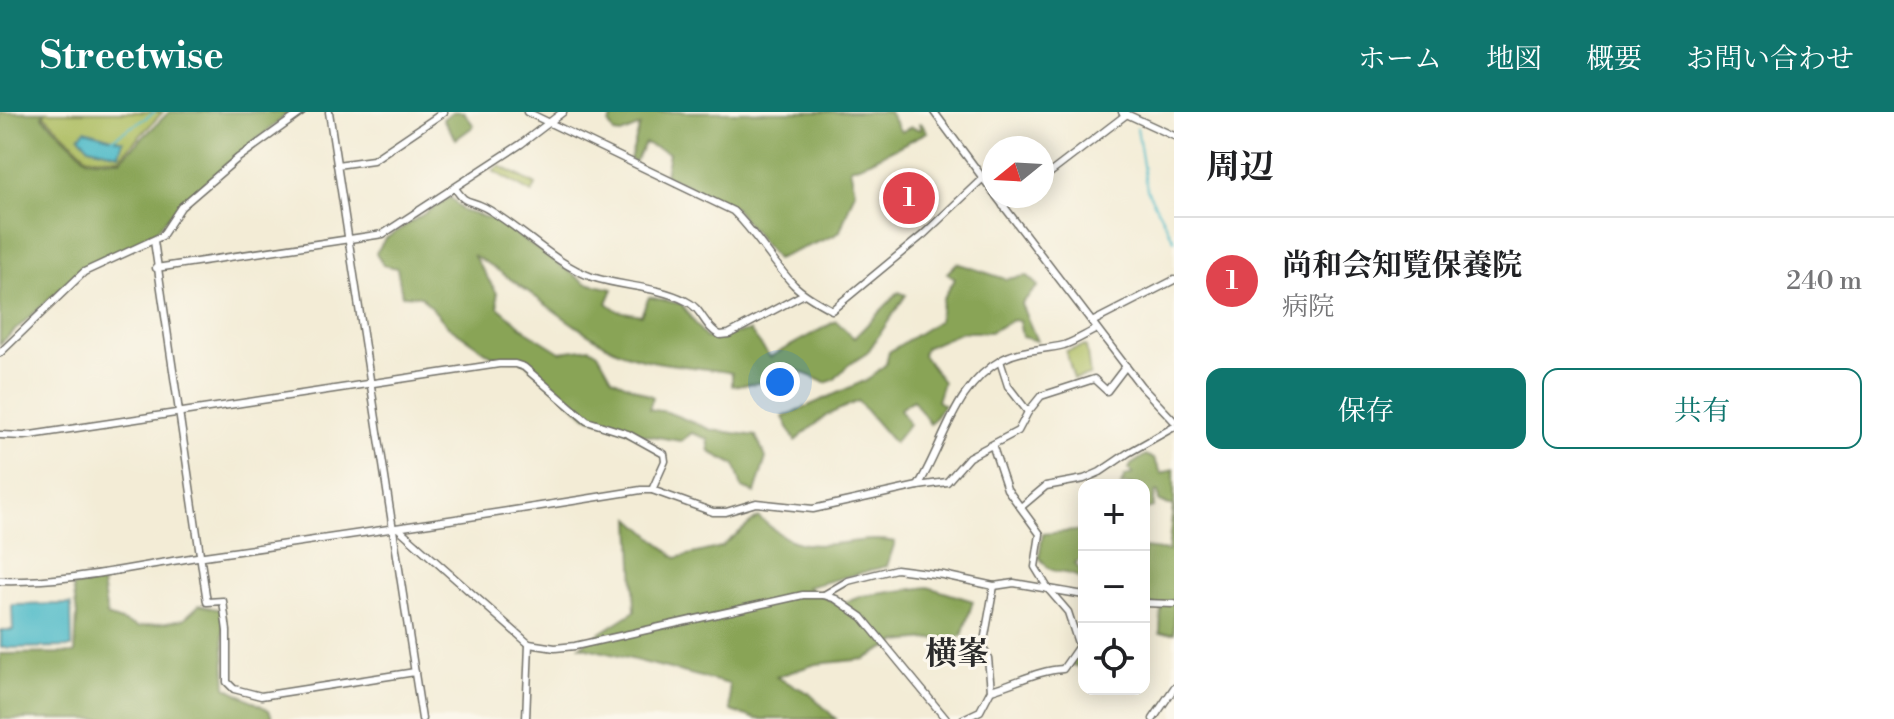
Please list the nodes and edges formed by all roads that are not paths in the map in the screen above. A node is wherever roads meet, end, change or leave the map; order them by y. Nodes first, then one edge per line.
1 (302, 112) edge
2 (329, 112) edge
3 (444, 112) edge
4 (527, 112) edge
5 (563, 112) edge
6 (934, 112) edge
7 (1124, 113) edge
8 (546, 123) junction
9 (1174, 136) edge
10 (337, 165) junction
11 (1054, 169) edge
12 (982, 177) edge
13 (982, 179) edge
14 (455, 188) junction
15 (1005, 208) edge
16 (348, 240) junction
17 (154, 241) junction
18 (156, 268) junction
19 (1174, 280) edge
20 (804, 294) junction
21 (1092, 322) junction
22 (1097, 329) junction
23 (0, 353) edge
24 (1000, 361) junction
25 (1126, 366) junction
26 (370, 383) junction
27 (1028, 412) junction
28 (179, 413) junction
29 (1174, 421) edge
30 (1174, 427) edge
31 (0, 435) edge
32 (993, 447) junction
33 (918, 486) junction
34 (652, 490) junction
35 (1021, 507) junction
36 (396, 530) junction
37 (200, 557) junction
38 (0, 581) edge
39 (994, 586) junction
40 (1049, 590) junction
41 (1078, 594) edge
42 (824, 595) junction
43 (1150, 603) edge
44 (1174, 604) edge
45 (529, 644) junction
46 (415, 672) junction
47 (1174, 688) edge
48 (991, 690) junction
49 (1171, 698) edge
50 (422, 719) edge
51 (526, 719) edge
52 (946, 719) edge
53 (963, 719) edge
54 (1153, 719) edge

1 - 17 street
2 - 10 street
3 - 10 street
4 - 8 street
5 - 8 street
6 - 12 street
7 - 9 street
7 - 11 street
8 - 14 street
8 - 20 street
10 - 16 street
13 - 20 street
14 - 16 street
14 - 20 street
15 - 21 street
16 - 18 street
16 - 26 street
17 - 18 street
17 - 23 street
18 - 28 street
19 - 21 street
21 - 22 street
22 - 24 street
22 - 25 street
24 - 27 street
24 - 33 street
25 - 27 street
25 - 29 street
26 - 28 street
26 - 34 street
26 - 36 street
27 - 32 street
28 - 31 street
28 - 37 street
30 - 35 street
32 - 33 street
32 - 35 street
33 - 34 street
34 - 36 street
35 - 40 street
36 - 37 street
36 - 45 street
36 - 46 street
37 - 38 street
37 - 46 street
39 - 40 street
39 - 42 street
39 - 48 street
40 - 41 street
40 - 48 street
42 - 45 street
42 - 52 street
43 - 44 street
45 - 51 street
46 - 50 street
47 - 49 street
48 - 53 street
49 - 54 street

